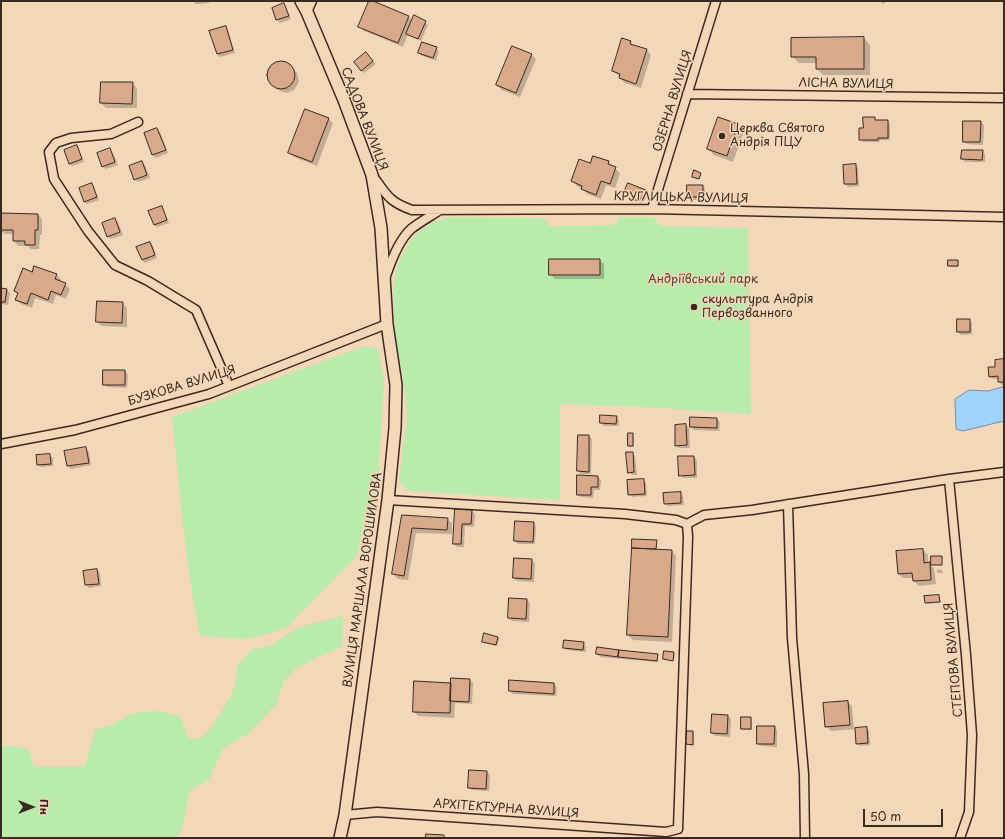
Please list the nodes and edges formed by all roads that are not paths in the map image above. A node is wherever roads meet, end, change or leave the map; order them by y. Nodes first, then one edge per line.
1 (301, 1) edge
2 (312, 1) edge
3 (716, 1) edge
4 (306, 12) junction
5 (687, 94) junction
6 (1004, 98) edge
7 (138, 122) dead end
8 (372, 175) junction
9 (652, 209) junction
10 (440, 210) junction
11 (1004, 217) edge
12 (384, 282) junction
13 (387, 324) junction
14 (229, 386) junction
15 (1, 444) edge
16 (1004, 472) edge
17 (949, 479) junction
18 (388, 500) junction
19 (788, 504) junction
20 (687, 524) junction
21 (345, 815) junction
22 (340, 838) edge
23 (805, 838) edge
24 (960, 838) edge

1 - 4 street, САДОВА ВУЛИЦЯ
2 - 4 street
3 - 5 street, ОЗЕРНА ВУЛИЦЯ
4 - 8 street, САДОВА ВУЛИЦЯ
5 - 6 street, ЛІСНА ВУЛИЦЯ
5 - 9 street, ОЗЕРНА ВУЛИЦЯ
7 - 14 street
8 - 10 street, КРУГЛИЦЬКА ВУЛИЦЯ
8 - 12 street, САДОВА ВУЛИЦЯ
9 - 10 street, КРУГЛИЦЬКА ВУЛИЦЯ
9 - 11 street, КРУГЛИЦЬКА ВУЛИЦЯ
10 - 12 street
12 - 13 street, САДОВА ВУЛИЦЯ
13 - 14 street, БУЗКОВА ВУЛИЦЯ
13 - 18 street, ВУЛИЦЯ МАРШАЛА ВОРОШИЛОВА
14 - 15 street, БУЗКОВА ВУЛИЦЯ
16 - 17 street
17 - 19 street
17 - 24 street, СТЕПОВА ВУЛИЦЯ
18 - 20 street
18 - 21 street, ВУЛИЦЯ МАРШАЛА ВОРОШИЛОВА
19 - 20 street
19 - 23 street
20 - 21 street, АРХІТЕКТУРНА ВУЛИЦЯ
21 - 22 street, ВУЛИЦЯ МАРШАЛА ВОРОШИЛОВА

